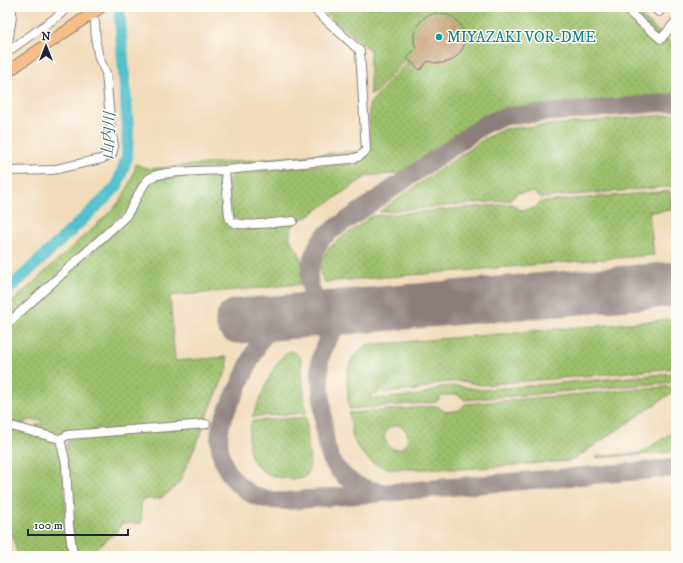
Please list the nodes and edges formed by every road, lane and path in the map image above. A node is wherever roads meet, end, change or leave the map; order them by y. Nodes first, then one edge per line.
1 (12, 7) edge
2 (68, 7) edge
3 (101, 7) edge
4 (312, 7) edge
5 (623, 7) edge
6 (653, 7) edge
7 (663, 7) edge
8 (676, 21) edge
9 (95, 22) dead end
10 (7, 48) edge
11 (7, 52) edge
12 (7, 72) edge
13 (225, 170) junction
14 (7, 171) edge
15 (293, 221) dead end
16 (7, 324) edge
17 (206, 424) dead end
18 (7, 425) edge
19 (60, 439) junction
20 (73, 556) edge

1 - 10 street
2 - 11 street
3 - 12 main road
4 - 13 street
5 - 8 street
6 - 7 street
9 - 14 street
13 - 15 street
13 - 16 street
17 - 19 street
18 - 19 street
19 - 20 street

